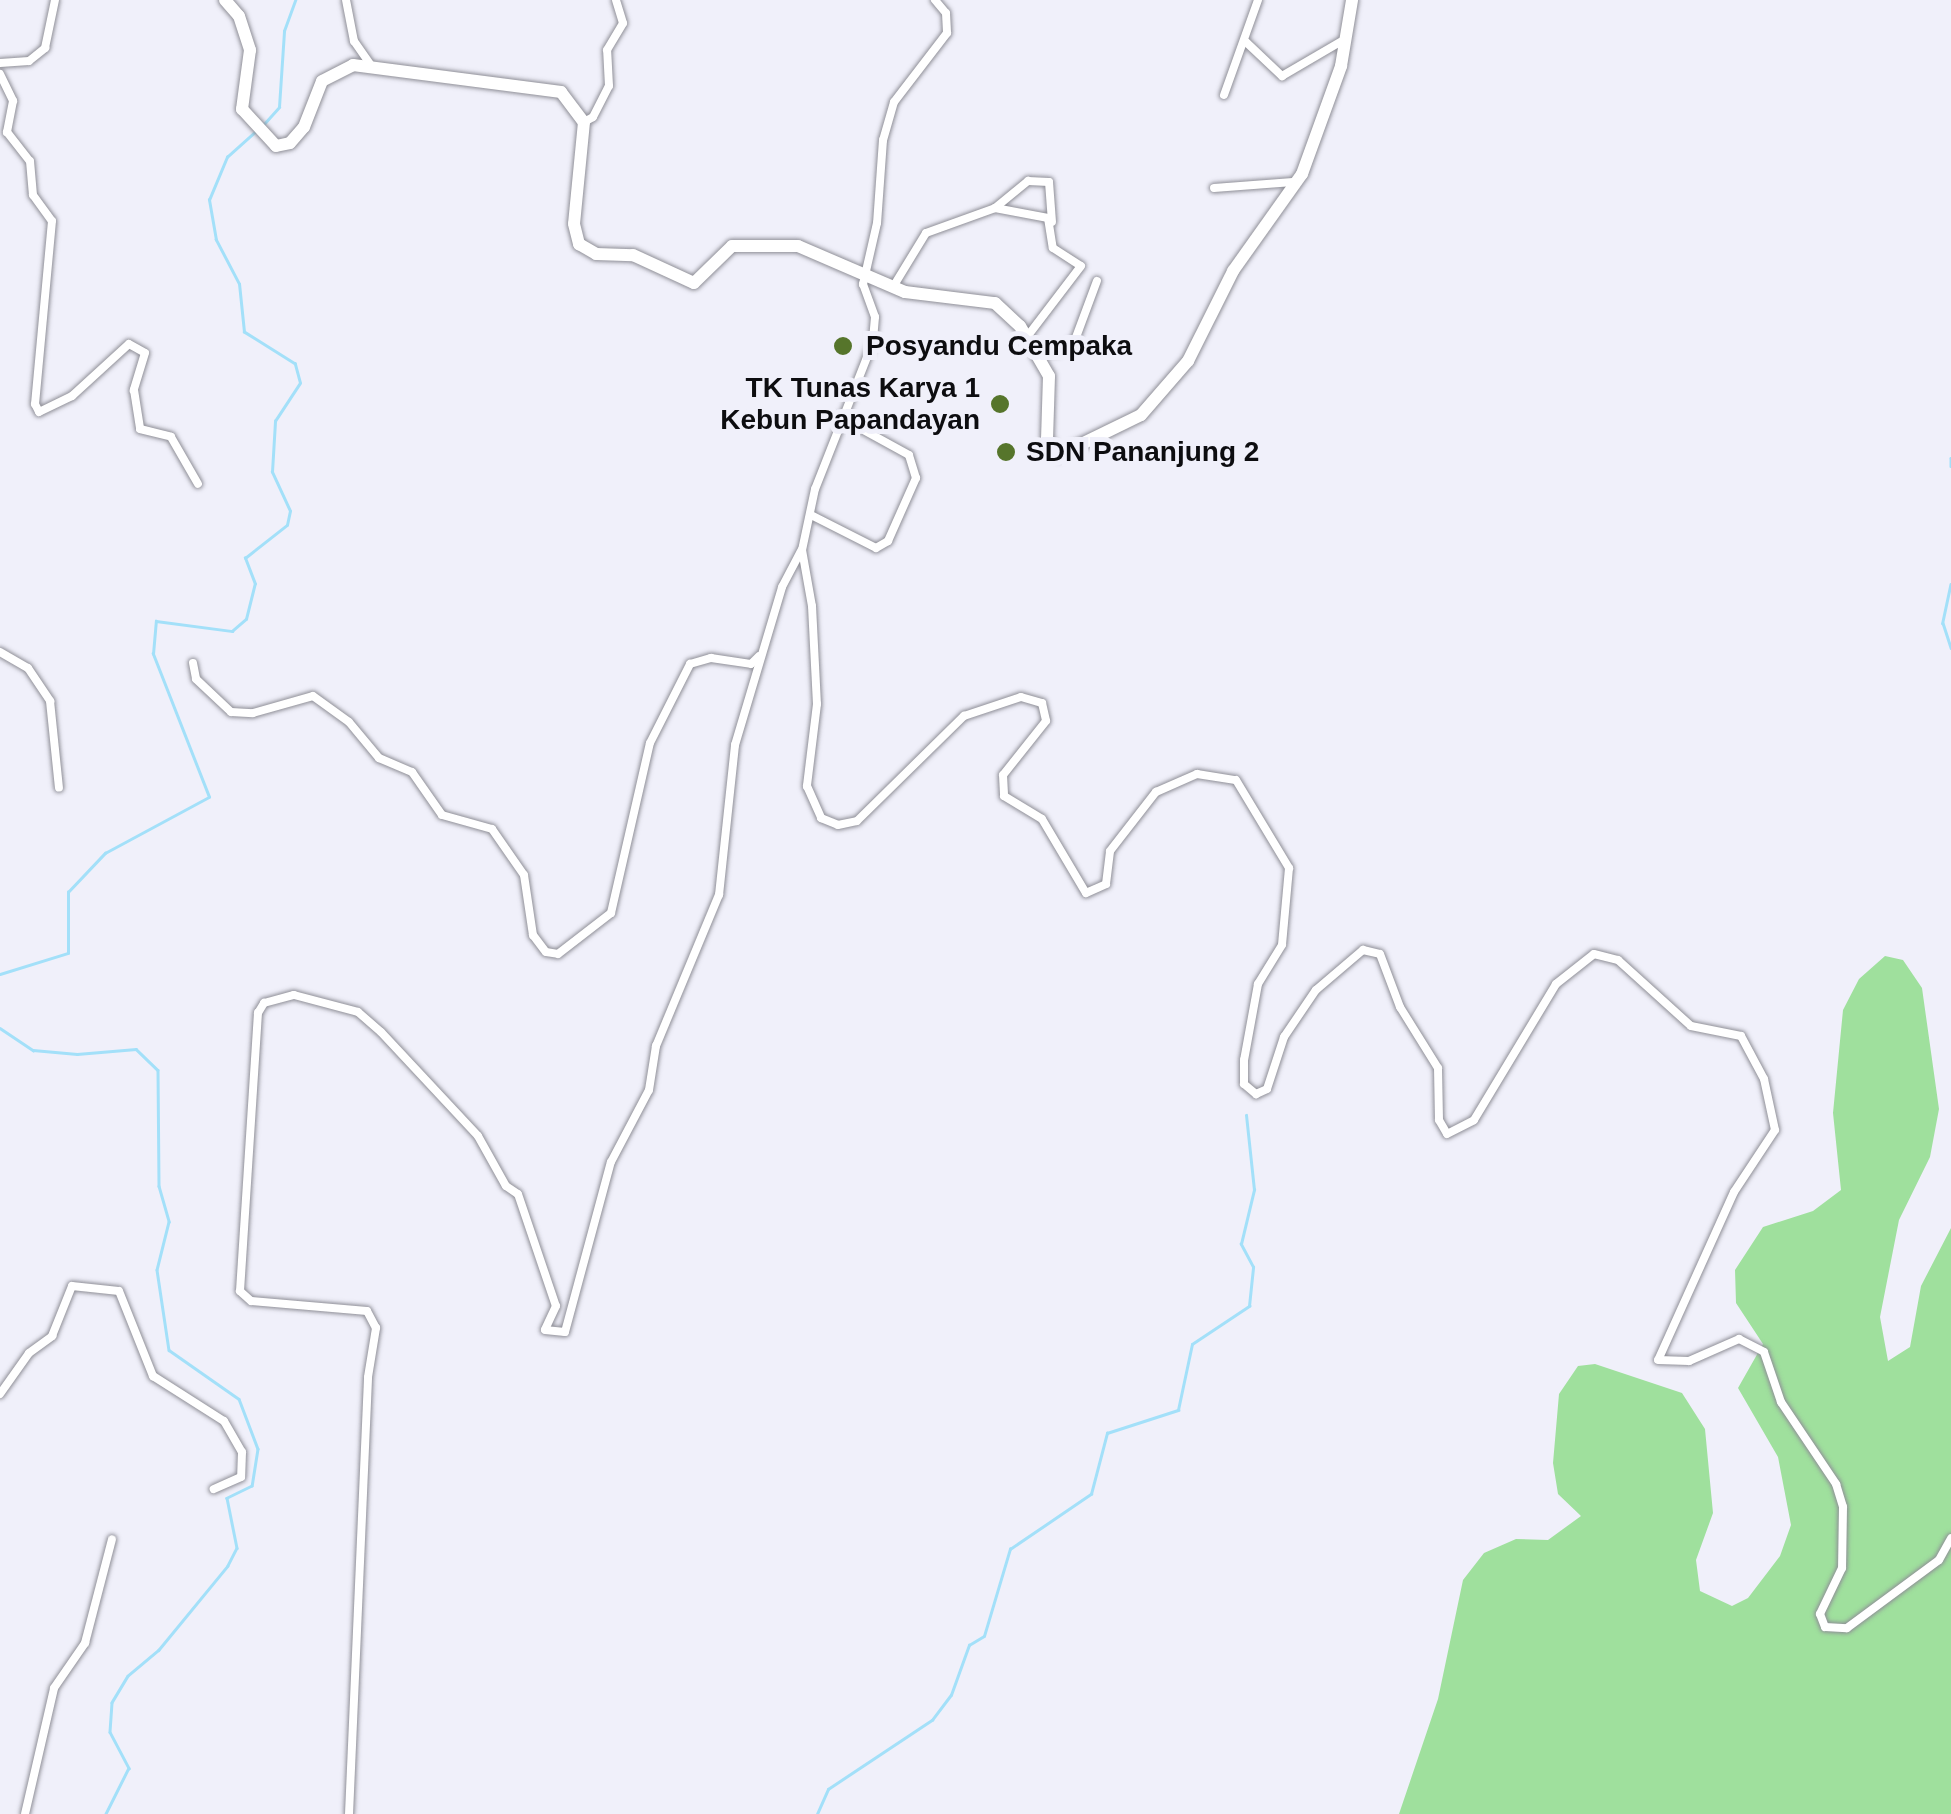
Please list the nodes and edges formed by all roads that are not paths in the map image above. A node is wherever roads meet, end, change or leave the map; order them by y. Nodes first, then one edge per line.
1 (54, 0) edge
2 (226, 0) edge
3 (346, 0) edge
4 (616, 0) edge
5 (936, 0) edge
6 (1258, 0) edge
7 (1352, 0) edge
8 (1346, 38) junction
9 (1246, 42) junction
10 (0, 63) edge
11 (372, 67) junction
12 (0, 74) edge
13 (1224, 96) dead end
14 (584, 122) junction
15 (1298, 181) junction
16 (1214, 188) dead end
17 (996, 208) junction
18 (1052, 222) junction
19 (864, 270) junction
20 (1097, 281) dead end
21 (893, 287) junction
22 (1027, 337) junction
23 (1036, 352) junction
24 (840, 417) junction
25 (198, 484) dead end
26 (811, 515) junction
27 (802, 550) junction
28 (0, 652) edge
29 (762, 652) junction
30 (193, 663) dead end
31 (59, 788) dead end
32 (0, 1394) edge
33 (214, 1489) dead end
34 (1951, 1538) edge
35 (112, 1539) dead end
36 (25, 1814) edge
37 (349, 1814) edge

1 - 10 street
2 - 11 main road
3 - 11 street
4 - 14 street
5 - 19 street
6 - 9 street
7 - 8 main road
8 - 9 street
8 - 15 main road
9 - 13 street
11 - 14 main road
12 - 25 street
14 - 19 main road
15 - 16 street
15 - 23 main road
17 - 18 street
17 - 18 street
17 - 21 street
18 - 22 street
19 - 21 main road
19 - 24 street
20 - 23 street
21 - 22 main road
22 - 23 main road
24 - 26 street
24 - 26 street
26 - 27 street
27 - 29 street
27 - 34 street
28 - 31 street
29 - 30 street
29 - 37 street
32 - 33 street
35 - 36 street

